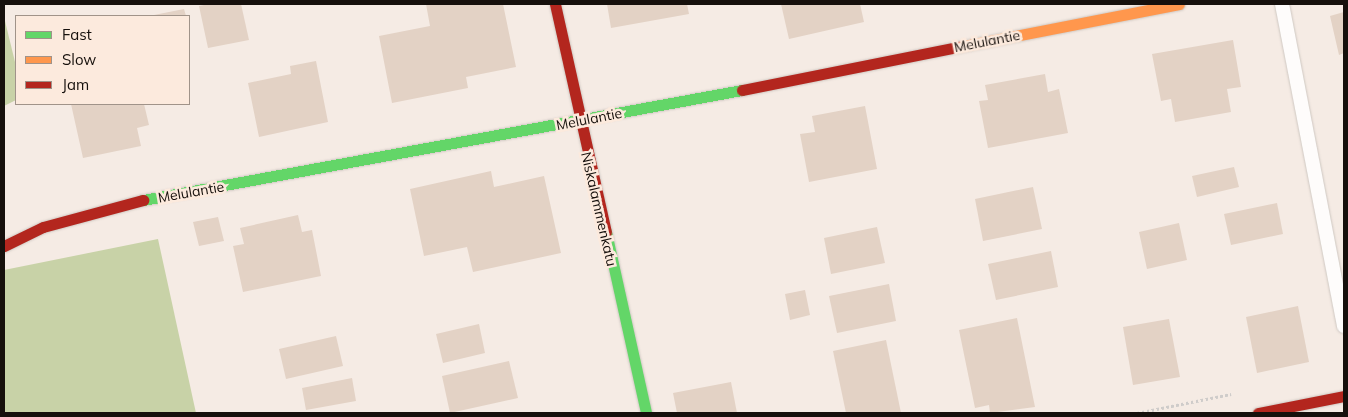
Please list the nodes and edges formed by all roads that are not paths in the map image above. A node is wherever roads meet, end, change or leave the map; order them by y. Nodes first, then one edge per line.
1 (555, 4) edge
2 (1179, 4) edge
3 (1282, 4) edge
4 (579, 121) junction
5 (4, 246) edge
6 (1344, 326) edge
7 (1344, 396) edge
8 (646, 413) edge
9 (1258, 413) edge

1 - 4 street, Niskalammenkatu
2 - 4 street, Melulantie
3 - 6 lane
4 - 5 street, Melulantie
4 - 8 street, Niskalammenkatu
7 - 9 street

